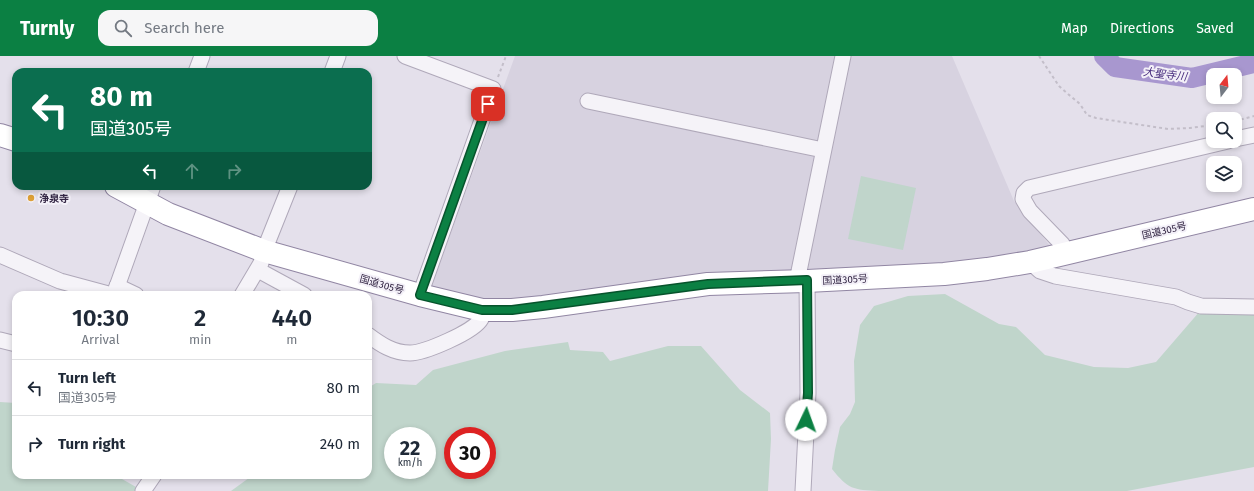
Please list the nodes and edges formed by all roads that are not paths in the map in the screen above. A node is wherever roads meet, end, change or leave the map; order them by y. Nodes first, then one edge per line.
1 (202, 56) edge
2 (338, 56) edge
3 (405, 56) edge
4 (843, 56) edge
5 (198, 68) edge
6 (334, 68) edge
7 (588, 101) dead end
8 (0, 135) edge
9 (1254, 135) edge
10 (1242, 138) edge
11 (12, 139) edge
12 (1206, 146) edge
13 (823, 150) junction
14 (133, 190) edge
15 (288, 190) edge
16 (150, 194) edge
17 (1254, 209) edge
18 (1067, 253) junction
19 (0, 255) edge
20 (261, 260) junction
21 (1030, 262) junction
22 (802, 281) junction
23 (109, 291) edge
24 (114, 291) edge
25 (244, 291) edge
26 (299, 291) edge
27 (420, 295) junction
28 (1254, 307) edge
29 (482, 310) junction
30 (372, 338) edge
31 (0, 340) edge
32 (12, 343) edge
33 (151, 479) edge
34 (143, 491) edge
35 (803, 491) edge

1 - 5 street
2 - 6 street
3 - 27 street
4 - 13 street
7 - 13 street
8 - 11 highway
9 - 10 street
12 - 18 street
13 - 22 street
14 - 16 highway, 国道305号
15 - 20 street
16 - 20 highway, 国道305号
16 - 24 street
17 - 18 highway, 国道305号
18 - 21 highway, 国道305号
19 - 23 street
20 - 25 street
20 - 26 street
20 - 27 highway, 国道305号
21 - 22 highway, 国道305号
21 - 28 street
22 - 29 highway, 国道305号
22 - 35 street
27 - 29 highway, 国道305号
29 - 30 street
31 - 32 street
33 - 34 street

